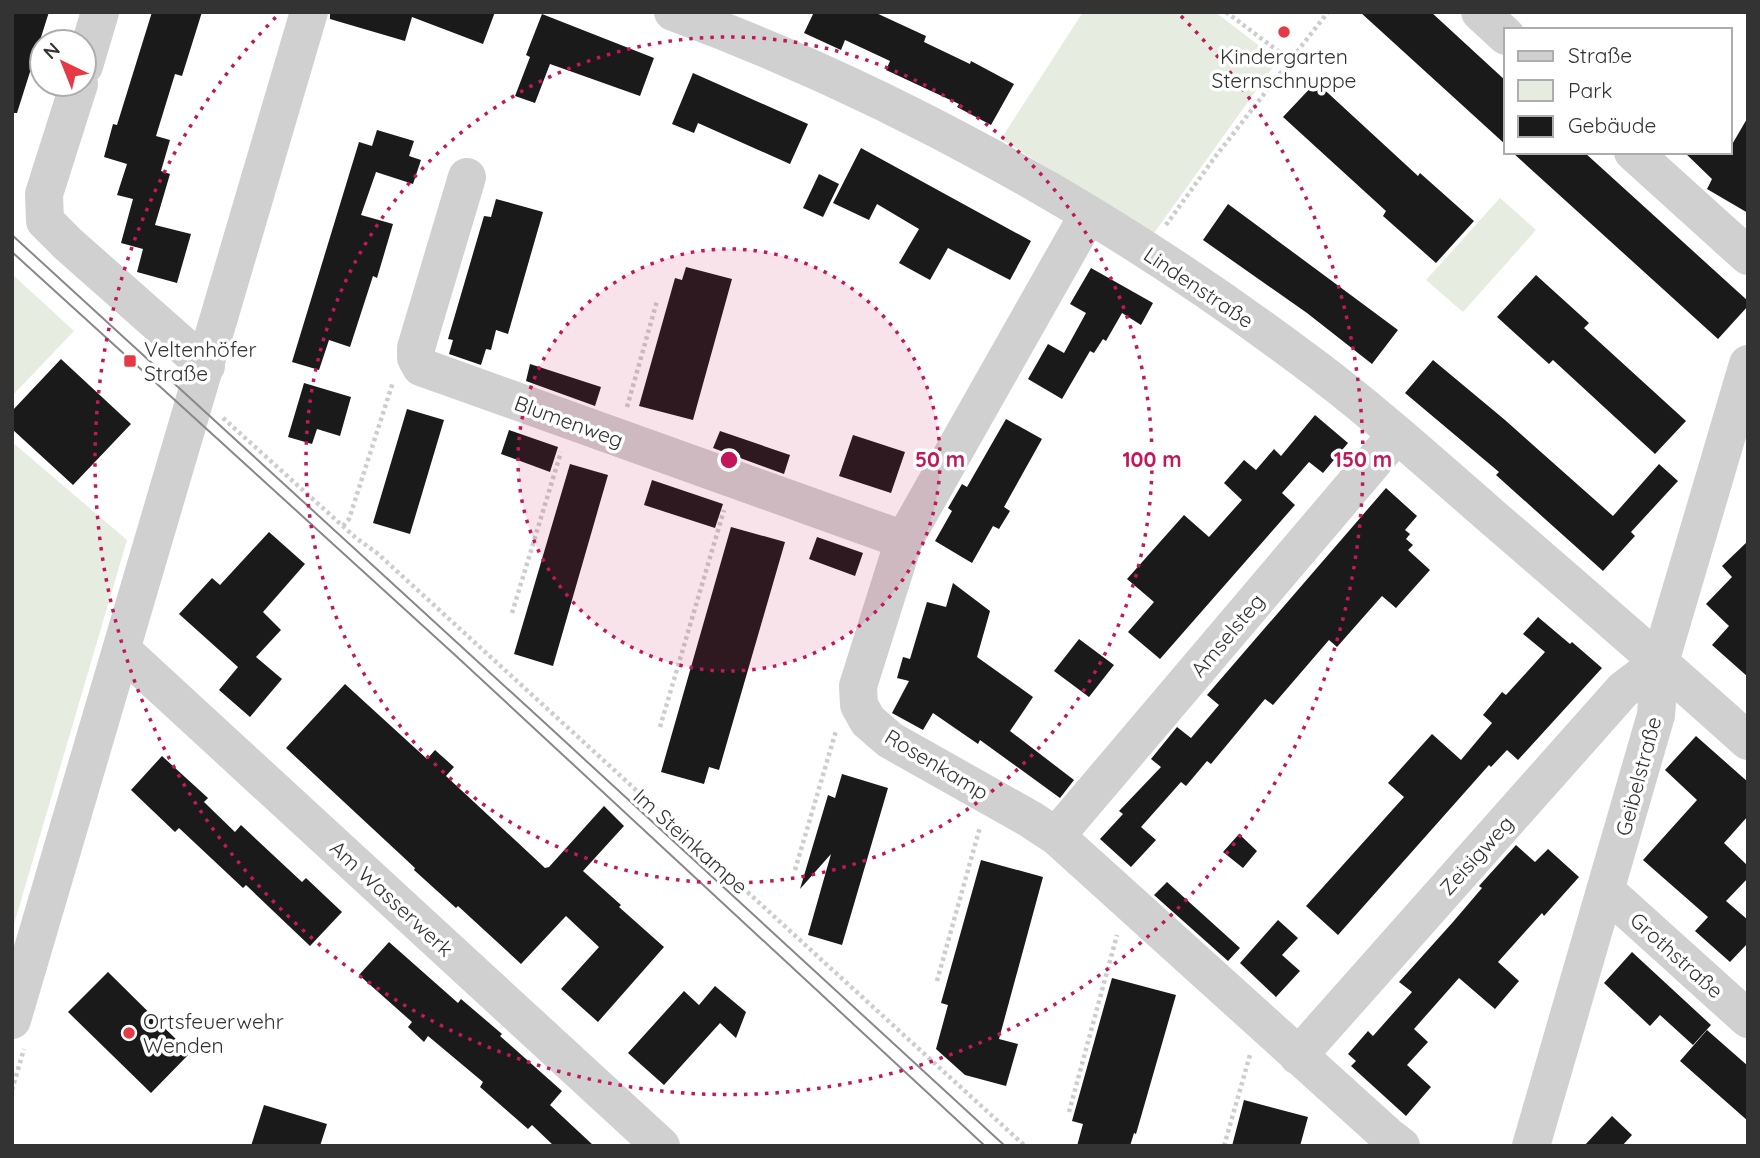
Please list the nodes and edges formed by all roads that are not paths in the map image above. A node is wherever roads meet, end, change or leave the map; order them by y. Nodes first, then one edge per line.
1 (309, 12) edge
2 (673, 12) edge
3 (1480, 12) edge
4 (1504, 34) edge
5 (75, 98) edge
6 (1635, 154) edge
7 (467, 177) dead end
8 (12, 190) edge
9 (1085, 206) junction
10 (46, 220) junction
11 (1748, 256) edge
12 (1748, 363) edge
13 (206, 366) junction
14 (1397, 435) junction
15 (904, 540) junction
16 (122, 650) junction
17 (1660, 662) junction
18 (1748, 741) edge
19 (1056, 836) junction
20 (1605, 890) junction
21 (1748, 1019) edge
22 (12, 1020) edge
23 (1298, 1056) junction
24 (661, 1146) edge
25 (1401, 1146) edge
26 (1531, 1146) edge

1 - 13 street
2 - 9 street, Lindenstraße
3 - 4 street
5 - 10 street
6 - 11 street
7 - 15 street, Blumenweg
8 - 10 street
9 - 14 street, Lindenstraße
9 - 15 street
10 - 13 street
12 - 17 street, Geibelstraße
13 - 16 street
14 - 17 street, Lindenstraße
14 - 19 street, Amselsteg
15 - 19 street, Rosenkamp
16 - 22 street
16 - 24 street, Am Wasserwerk
17 - 18 street, Lindenstraße
17 - 20 street, Geibelstraße
17 - 23 street, Zeisigweg
19 - 23 street, Rosenkamp
20 - 21 street, Grothstraße
20 - 26 street, Geibelstraße
23 - 25 street, Rosenkamp

